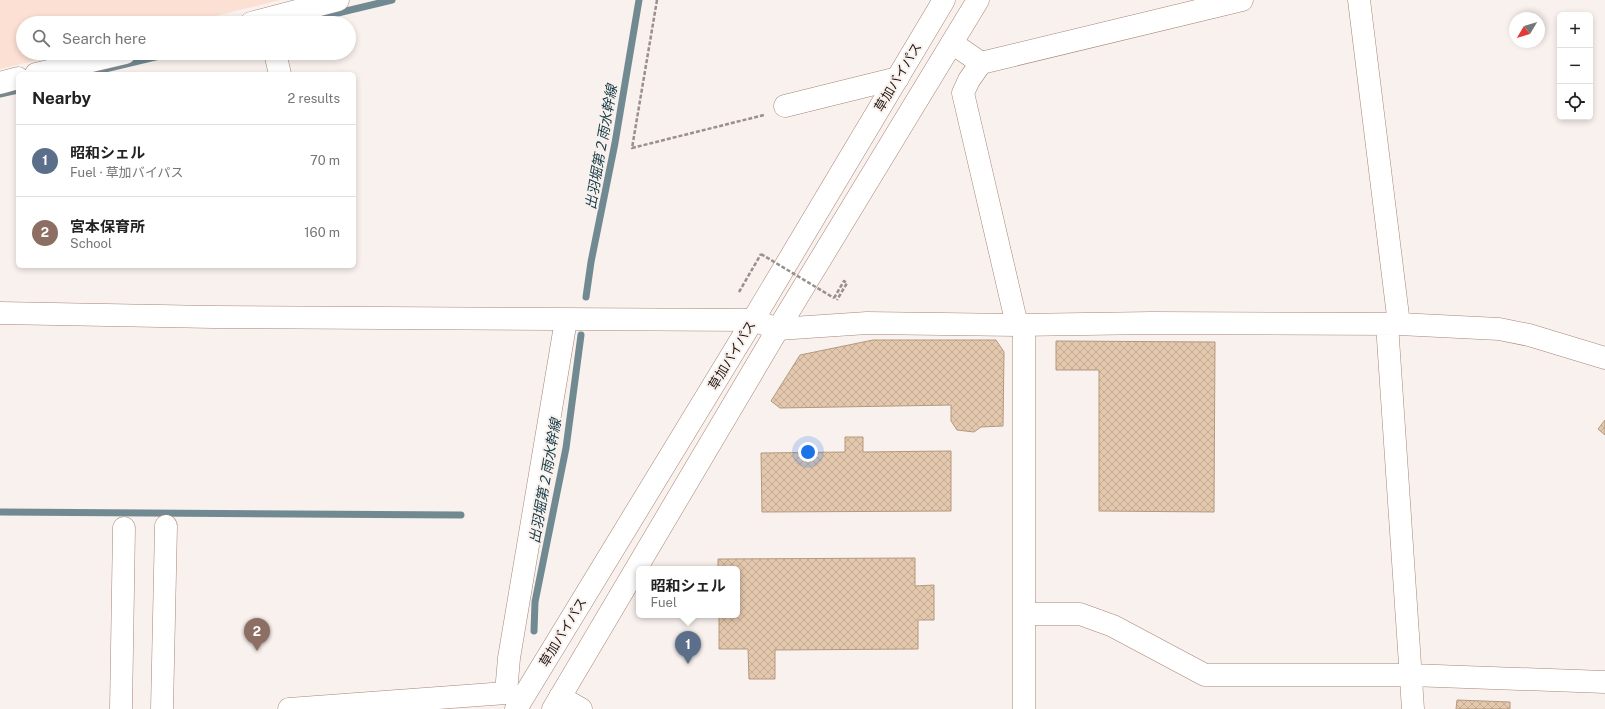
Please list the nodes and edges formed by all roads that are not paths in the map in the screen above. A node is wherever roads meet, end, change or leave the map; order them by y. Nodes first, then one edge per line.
1 (338, 0) edge
2 (944, 0) edge
3 (978, 0) edge
4 (1242, 0) edge
5 (1359, 0) edge
6 (283, 16) edge
7 (952, 43) junction
8 (95, 60) edge
9 (277, 60) edge
10 (982, 63) junction
11 (44, 72) edge
12 (280, 72) edge
13 (16, 78) edge
14 (898, 78) junction
15 (0, 82) edge
16 (785, 106) road end
17 (0, 313) edge
18 (566, 320) junction
19 (753, 320) junction
20 (1393, 324) junction
21 (1020, 325) junction
22 (778, 329) junction
23 (1605, 358) edge
24 (166, 526) dead end
25 (124, 528) dead end
26 (638, 566) edge
27 (636, 569) edge
28 (1024, 614) junction
29 (1410, 675) junction
30 (1605, 682) edge
31 (514, 702) edge
32 (557, 703) edge
33 (121, 709) edge
34 (162, 709) edge
35 (289, 709) edge
36 (581, 709) edge
37 (1024, 709) edge
38 (1413, 709) edge

1 - 6 main road
2 - 14 main road, 草加バイパス
3 - 7 main road, 草加バイパス
4 - 10 main road
5 - 20 main road
7 - 10 main road
7 - 22 main road, 草加バイパス
8 - 11 main road
9 - 12 main road
10 - 21 main road
13 - 15 main road
14 - 16 main road
14 - 19 main road, 草加バイパス
17 - 18 main road
18 - 19 main road
18 - 31 main road
19 - 22 main road
19 - 31 main road, 草加バイパス
20 - 21 main road
20 - 23 main road
20 - 29 main road
21 - 22 main road
21 - 28 main road
22 - 26 main road, 草加バイパス
24 - 34 main road
25 - 33 main road
27 - 32 main road, 草加バイパス
28 - 29 main road
28 - 37 main road
29 - 30 main road
29 - 38 main road
31 - 35 main road
32 - 36 main road

